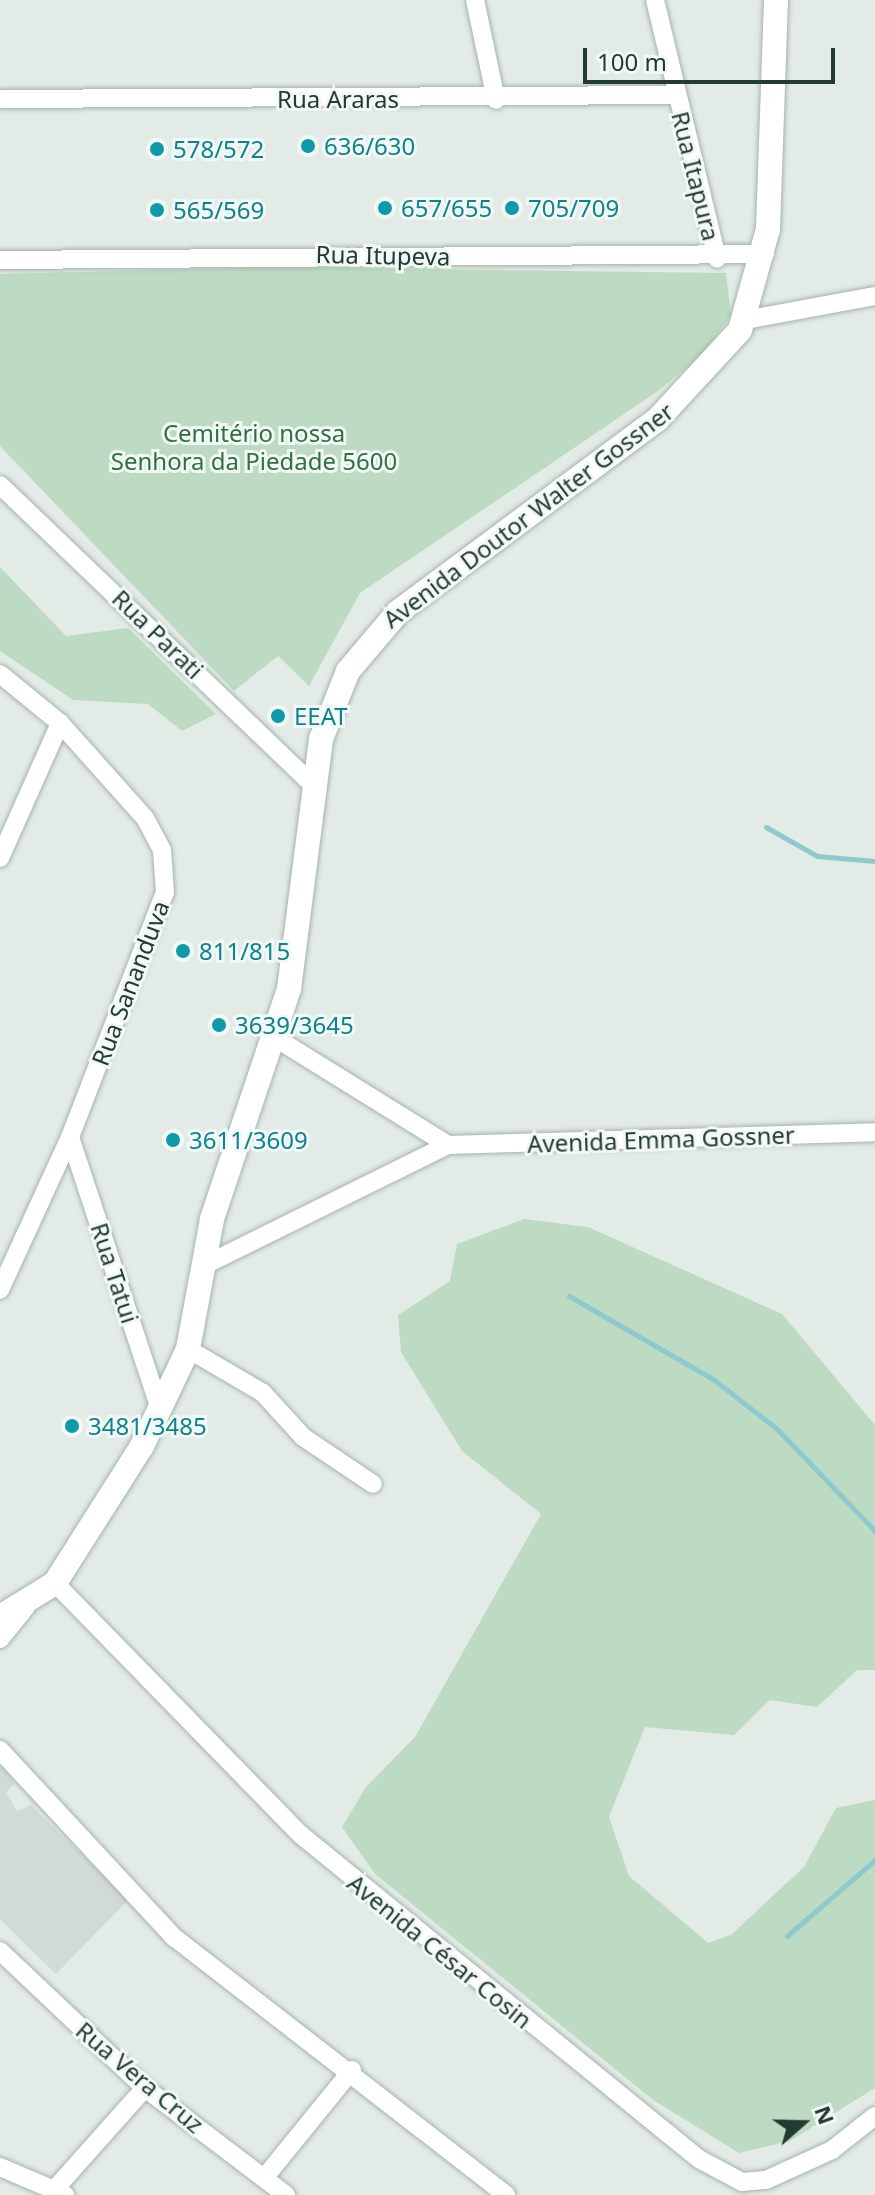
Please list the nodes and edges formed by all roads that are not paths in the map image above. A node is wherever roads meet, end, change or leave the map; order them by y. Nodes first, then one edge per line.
1 (475, 0) edge
2 (655, 0) edge
3 (776, 0) edge
4 (676, 95) junction
5 (0, 99) edge
6 (496, 100) junction
7 (765, 254) junction
8 (717, 259) junction
9 (0, 260) edge
10 (875, 296) edge
11 (745, 320) junction
12 (0, 485) edge
13 (0, 674) edge
14 (60, 723) junction
15 (314, 786) junction
16 (0, 858) edge
17 (274, 1037) junction
18 (875, 1132) edge
19 (70, 1137) junction
20 (448, 1145) junction
21 (205, 1265) junction
22 (0, 1290) edge
23 (188, 1349) junction
24 (160, 1409) junction
25 (373, 1484) dead end
26 (55, 1583) junction
27 (26, 1607) junction
28 (0, 1617) edge
29 (0, 1639) edge
30 (0, 1750) edge
31 (0, 1951) edge
32 (352, 2070) junction
33 (145, 2088) junction
34 (875, 2116) edge
35 (0, 2167) edge
36 (265, 2177) junction
37 (740, 2188) edge
38 (57, 2193) edge
39 (286, 2195) edge
40 (506, 2195) edge

1 - 6 street
2 - 4 street, Rua Itapura
3 - 7 main road, Avenida Doutor Walter Gossner
4 - 6 street, Rua Araras
4 - 8 street, Rua Itapura
5 - 6 street, Rua Araras
7 - 8 street, Rua Itupeva
7 - 11 main road, Avenida Doutor Walter Gossner
8 - 9 street, Rua Itupeva
10 - 11 street
11 - 15 main road, Avenida Doutor Walter Gossner
12 - 15 street, Rua Parati
13 - 14 street, Rua Sananduva
14 - 16 street
14 - 19 street, Rua Sananduva
15 - 17 main road, Avenida Doutor Walter Gossner
17 - 20 street
17 - 21 main road, Avenida Doutor Walter Gossner
18 - 20 street, Avenida Emma Gossner
19 - 22 street, Rua Sananduva
19 - 24 street, Rua Tatui
20 - 21 street, Avenida Emma Gossner
21 - 23 main road, Avenida Doutor Walter Gossner
23 - 24 main road, Avenida Doutor Walter Gossner
23 - 25 street
24 - 26 main road, Avenida Doutor Walter Gossner
26 - 27 main road, Avenida Doutor Walter Gossner
26 - 37 street, Avenida César Cosin
27 - 28 main road
27 - 29 street, Avenida Doutor Walter Gossner
30 - 32 street
31 - 33 street, Rua Vera Cruz
32 - 36 street
32 - 40 street
33 - 36 street, Rua Vera Cruz
33 - 38 street
34 - 37 street, Avenida César Cosin
35 - 38 street
36 - 39 street, Rua Vera Cruz

